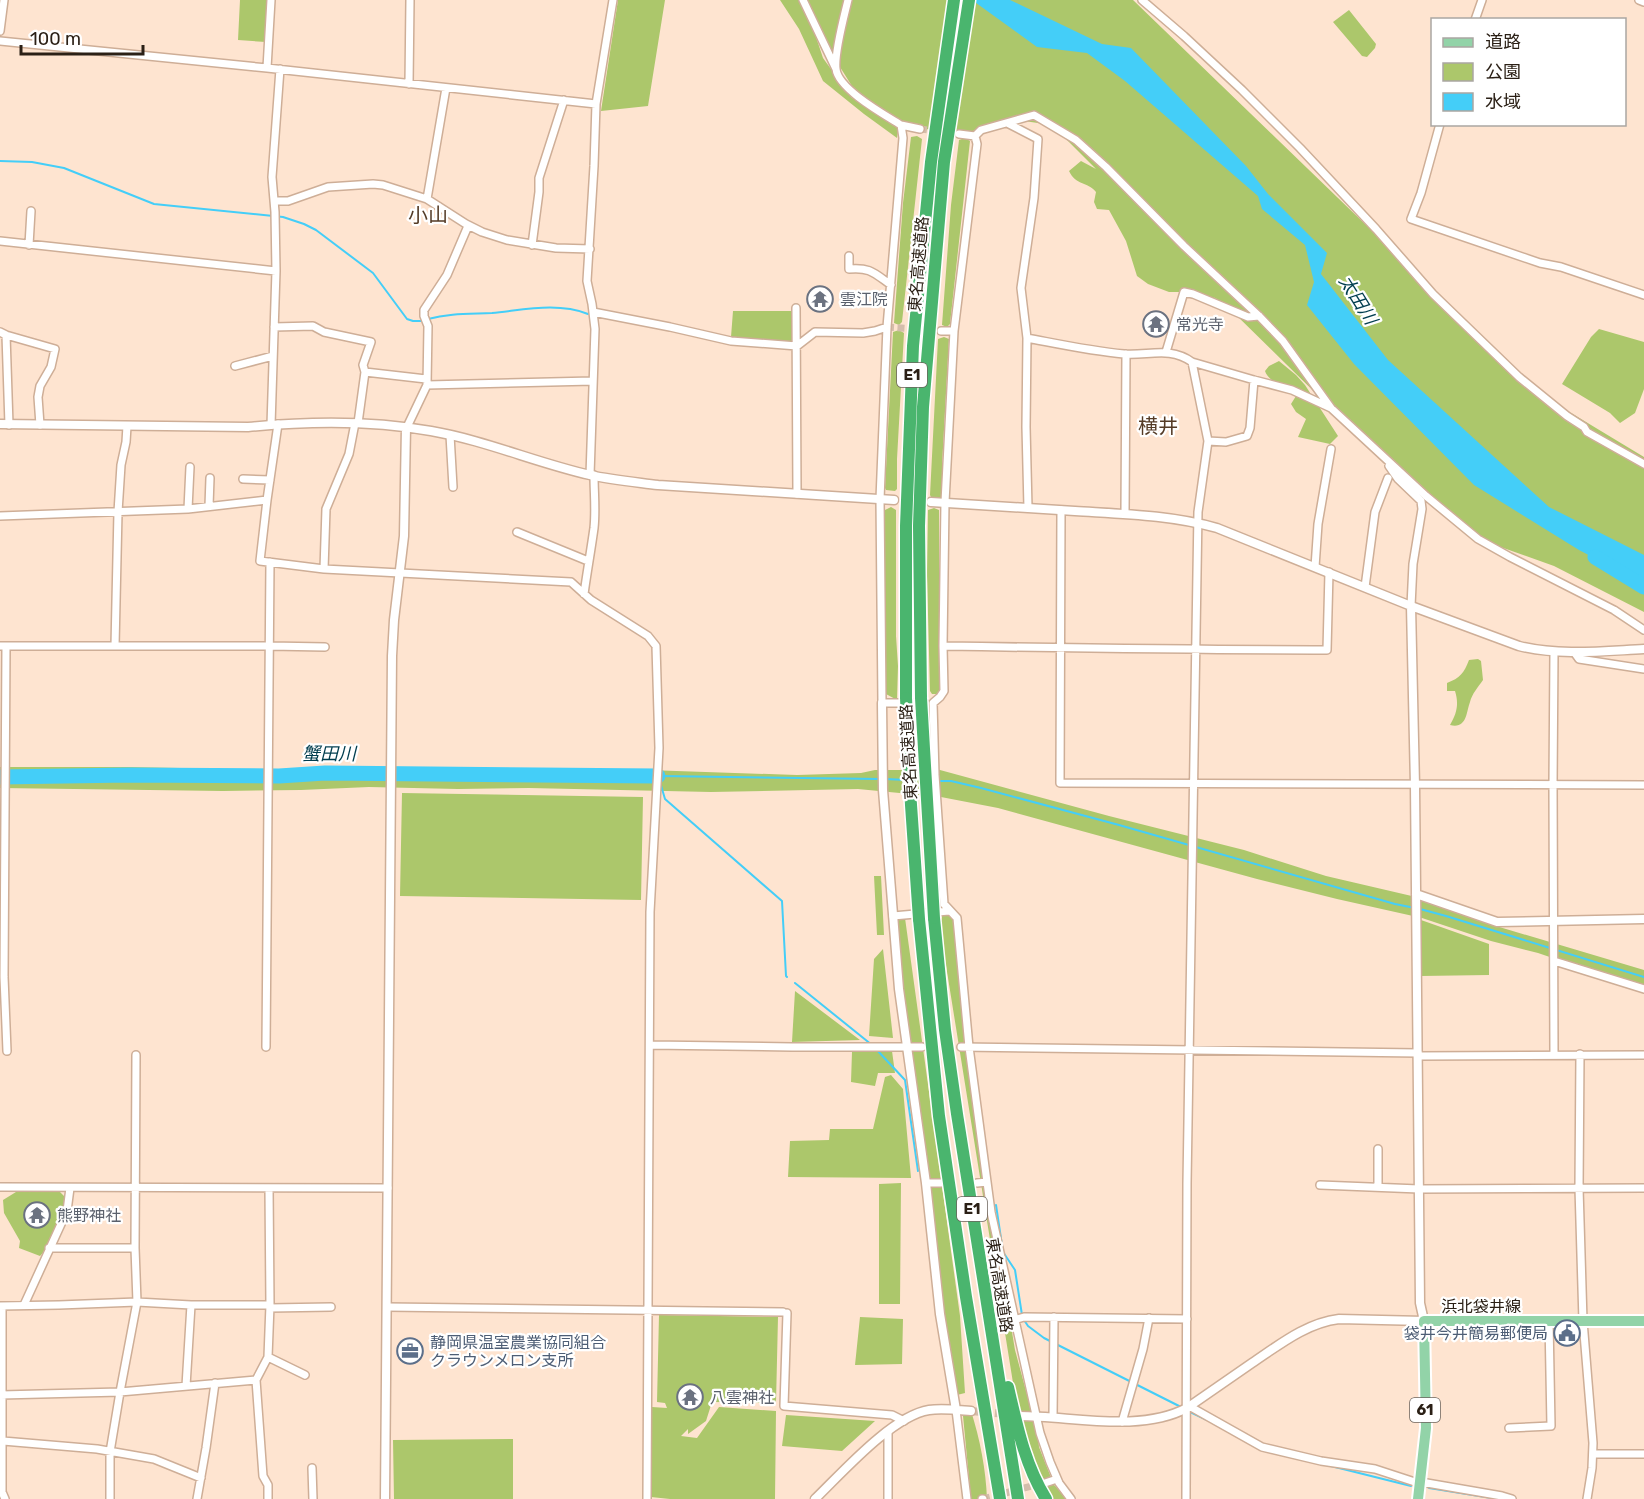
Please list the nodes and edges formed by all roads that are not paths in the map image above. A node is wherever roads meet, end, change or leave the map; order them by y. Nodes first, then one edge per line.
1 (4, 0) edge
2 (271, 0) edge
3 (410, 0) edge
4 (613, 0) edge
5 (803, 0) edge
6 (848, 0) edge
7 (954, 0) edge
8 (969, 0) edge
9 (1142, 0) edge
10 (1482, 0) edge
11 (1639, 0) edge
12 (1644, 2) edge
13 (1476, 18) edge
14 (0, 31) edge
15 (0, 41) edge
16 (267, 68) junction
17 (280, 69) junction
18 (836, 69) junction
19 (409, 84) junction
20 (446, 88) junction
21 (564, 100) junction
22 (596, 104) junction
23 (1007, 123) junction
24 (901, 125) junction
25 (1439, 126) edge
26 (920, 129) tunnel mouth
27 (959, 134) tunnel mouth
28 (975, 136) junction
29 (427, 199) junction
30 (274, 201) junction
31 (31, 211) dead end
32 (468, 226) junction
33 (0, 241) edge
34 (29, 244) junction
35 (532, 245) junction
36 (590, 249) junction
37 (849, 256) dead end
38 (276, 271) junction
39 (891, 285) junction
40 (1644, 295) edge
41 (796, 308) dead end
42 (593, 312) junction
43 (1260, 316) junction
44 (274, 327) junction
45 (887, 327) junction
46 (941, 331) tunnel mouth
47 (954, 331) junction
48 (3, 334) edge
49 (1027, 338) junction
50 (797, 346) junction
51 (1166, 352) junction
52 (1126, 354) junction
53 (273, 356) junction
54 (1192, 362) junction
55 (235, 366) dead end
56 (365, 372) junction
57 (1254, 380) junction
58 (593, 381) junction
59 (427, 382) junction
60 (1331, 408) junction
61 (356, 423) junction
62 (4, 424) edge
63 (274, 424) junction
64 (40, 425) junction
65 (127, 426) junction
66 (407, 427) junction
67 (450, 435) junction
68 (1208, 441) junction
69 (1331, 449) dead end
70 (1385, 459) junction
71 (1644, 464) edge
72 (190, 467) dead end
73 (592, 475) junction
74 (210, 478) dead end
75 (1388, 478) dead end
76 (243, 479) dead end
77 (270, 480) junction
78 (453, 488) dead end
79 (797, 494) junction
80 (880, 499) junction
81 (267, 500) junction
82 (894, 500) dead end
83 (932, 502) dead end
84 (945, 502) junction
85 (209, 506) junction
86 (188, 508) junction
87 (1028, 508) junction
88 (1061, 510) junction
89 (118, 512) junction
90 (1125, 514) junction
91 (0, 516) edge
92 (1197, 523) junction
93 (517, 532) dead end
94 (588, 561) junction
95 (270, 562) junction
96 (1315, 567) junction
97 (324, 569) junction
98 (1329, 572) junction
99 (399, 573) junction
100 (1365, 587) junction
101 (584, 594) junction
102 (1411, 606) junction
103 (1644, 630) edge
104 (3, 646) edge
105 (115, 646) junction
106 (270, 646) junction
107 (943, 646) junction
108 (325, 647) dead end
109 (1060, 648) junction
110 (1195, 648) junction
111 (1644, 649) edge
112 (1554, 652) junction
113 (1574, 652) junction
114 (1644, 669) edge
115 (927, 700) junction
116 (882, 703) junction
117 (1193, 783) junction
118 (1553, 785) junction
119 (1644, 785) edge
120 (1415, 786) junction
121 (1416, 894) junction
122 (949, 910) junction
123 (893, 916) junction
124 (1644, 920) edge
125 (1554, 921) junction
126 (1554, 961) junction
127 (1644, 989) edge
128 (650, 1045) junction
129 (266, 1047) dead end
130 (907, 1047) junction
131 (922, 1047) dead end
132 (961, 1047) dead end
133 (969, 1047) junction
134 (1190, 1049) junction
135 (7, 1051) dead end
136 (1418, 1054) junction
137 (1554, 1054) junction
138 (1580, 1054) junction
139 (136, 1055) dead end
140 (1644, 1055) edge
141 (1378, 1149) dead end
142 (987, 1182) junction
143 (926, 1183) junction
144 (941, 1183) dead end
145 (977, 1183) dead end
146 (1320, 1185) dead end
147 (0, 1187) edge
148 (1378, 1187) junction
149 (70, 1188) junction
150 (135, 1188) junction
151 (269, 1188) junction
152 (388, 1188) junction
153 (1579, 1188) junction
154 (1644, 1188) edge
155 (1419, 1189) junction
156 (975, 1231) junction
157 (49, 1248) junction
158 (135, 1248) junction
159 (137, 1302) junction
160 (24, 1305) junction
161 (191, 1305) junction
162 (1, 1306) edge
163 (270, 1306) junction
164 (331, 1307) dead end
165 (387, 1307) junction
166 (649, 1311) junction
167 (1054, 1317) junction
168 (1149, 1318) junction
169 (1187, 1319) junction
170 (1014, 1320) junction
171 (1424, 1321) junction
172 (1549, 1321) junction
173 (1583, 1321) junction
174 (1644, 1322) edge
175 (268, 1357) junction
176 (305, 1376) dead end
177 (256, 1380) junction
178 (215, 1383) junction
179 (186, 1386) junction
180 (120, 1392) junction
181 (1, 1395) edge
182 (1188, 1407) junction
183 (956, 1410) junction
184 (971, 1412) tunnel mouth
185 (1020, 1416) dead end
186 (1036, 1416) junction
187 (1053, 1417) junction
188 (904, 1421) junction
189 (1122, 1422) junction
190 (1509, 1428) dead end
191 (888, 1431) junction
192 (3, 1441) junction
193 (110, 1452) junction
194 (1593, 1454) junction
195 (1644, 1454) edge
196 (312, 1468) dead end
197 (201, 1478) junction
198 (1057, 1479) junction
199 (1045, 1483) tunnel mouth
200 (1421, 1483) junction
201 (5, 1499) edge
202 (110, 1499) edge
203 (197, 1499) edge
204 (268, 1499) edge
205 (312, 1499) edge
206 (385, 1499) edge
207 (647, 1499) edge
208 (815, 1499) edge
209 (888, 1499) edge
210 (967, 1499) edge
211 (999, 1499) edge
212 (1018, 1499) edge
213 (1046, 1499) edge
214 (1071, 1499) edge
215 (1186, 1499) edge
216 (1418, 1499) edge
217 (1512, 1499) edge
218 (1587, 1499) edge

1 - 14 street
2 - 16 street
3 - 19 street
4 - 22 street
5 - 18 street
6 - 18 street
7 - 211 highway, 東名高速道路 / E1, bridge
8 - 115 highway, 東名高速道路 / E1
9 - 71 street
10 - 13 street
11 - 12 street
15 - 16 street
16 - 17 street
17 - 19 street
17 - 30 street
18 - 24 street
19 - 20 street
20 - 21 street
20 - 29 street
21 - 22 street
21 - 35 street
22 - 36 street
23 - 28 street
23 - 43 street
23 - 49 street
24 - 26 street
24 - 39 street
25 - 40 street
27 - 28 street
28 - 47 street
29 - 30 street
29 - 32 street
30 - 38 street
31 - 34 street
32 - 35 street
32 - 59 street
33 - 34 street
34 - 38 street
35 - 36 street
36 - 42 street
37 - 39 street
38 - 44 street
39 - 45 street
41 - 50 street
42 - 50 street
42 - 58 street
43 - 51 street
43 - 60 street
44 - 53 street
44 - 56 street
45 - 50 street
45 - 80 street
46 - 47 street
47 - 84 street
48 - 62 street
48 - 64 street
49 - 52 street
49 - 87 street
50 - 79 street
51 - 52 street
51 - 54 street
52 - 90 street
53 - 55 street
53 - 63 street
54 - 57 street
54 - 68 street
56 - 59 street
56 - 61 street
57 - 60 street
57 - 68 street
58 - 59 street
58 - 73 street
59 - 66 street
60 - 70 street
61 - 63 street
61 - 66 street
61 - 97 street
62 - 64 street
63 - 65 street
63 - 77 street
64 - 65 street
65 - 89 street
66 - 67 street
66 - 99 street
67 - 73 street
67 - 78 street
68 - 92 street
69 - 96 street
70 - 102 street
70 - 103 street
72 - 86 street
73 - 79 street
73 - 94 street
74 - 85 street
75 - 100 street
76 - 77 street
77 - 81 street
79 - 80 street
80 - 82 street
80 - 116 street
81 - 85 street
81 - 95 street
83 - 84 street
84 - 87 street
84 - 107 street
85 - 86 street
86 - 89 street
87 - 88 street
88 - 90 street
88 - 109 street
89 - 91 street
89 - 105 street
90 - 92 street
92 - 96 street
92 - 110 street
93 - 94 street
94 - 101 street
95 - 97 street
95 - 106 street
96 - 98 street
97 - 99 street
98 - 100 street
98 - 110 street
99 - 101 street
99 - 152 street
100 - 102 street
101 - 128 street
102 - 112 street
102 - 120 street
104 - 105 street
104 - 135 street
105 - 106 street
106 - 108 street
106 - 129 street
107 - 109 street
107 - 115 street
109 - 110 street
109 - 117 street
110 - 117 street
111 - 113 street
112 - 113 street
112 - 118 street
113 - 114 street
115 - 116 street
115 - 122 street
115 - 156 highway, 東名高速道路 / E1, bridge
116 - 123 street
117 - 120 street
117 - 134 street
118 - 119 street
118 - 120 street
118 - 125 street
120 - 121 street
121 - 125 street
121 - 136 street
122 - 123 street
122 - 133 street
123 - 130 street
124 - 125 street
125 - 126 street
126 - 127 street
126 - 137 street
128 - 130 street
128 - 166 street
130 - 131 street
130 - 143 street
132 - 133 street
133 - 134 street
133 - 142 street
134 - 136 street
134 - 169 street
136 - 137 street
136 - 155 street
137 - 138 street
138 - 140 street
138 - 153 street
139 - 150 street
141 - 148 street
142 - 145 street
142 - 170 street
143 - 144 street
143 - 183 street
146 - 148 street
147 - 149 street
148 - 155 street
149 - 150 street
149 - 157 street
150 - 151 street
150 - 158 street
151 - 152 street
151 - 163 street
152 - 165 street
153 - 154 street
153 - 155 street
153 - 173 street
155 - 171 street
156 - 212 highway, 東名高速道路 / E1
156 - 213 highway
157 - 158 street
157 - 160 street
158 - 159 street
159 - 160 street
159 - 161 street
159 - 180 street
160 - 162 street
161 - 163 street
161 - 179 street
162 - 181 street
163 - 164 street
163 - 175 street
165 - 166 street
165 - 206 street
166 - 188 street
166 - 207 street
167 - 168 street
167 - 170 street
167 - 187 street
168 - 169 street
168 - 189 street
169 - 182 street
170 - 186 street
171 - 172 main road, 浜北袋井線
171 - 182 street
171 - 200 main road, 浜北袋井線 / 61
172 - 173 main road, 浜北袋井線
172 - 190 street
173 - 174 main road, 浜北袋井線
173 - 194 street
175 - 176 street
175 - 177 street
177 - 178 street
177 - 204 street
178 - 179 street
178 - 197 street
179 - 180 street
180 - 181 street
180 - 193 street
181 - 192 street
182 - 189 street
182 - 200 street
182 - 215 street
183 - 184 street
183 - 188 street
183 - 210 street
185 - 186 street
186 - 187 street
186 - 198 street
187 - 189 street
188 - 191 street
191 - 208 street
191 - 209 street
192 - 193 street
192 - 201 street
193 - 197 street
193 - 202 street
194 - 195 street
194 - 218 street
196 - 205 street
197 - 203 street
198 - 199 street
198 - 214 street
200 - 216 main road, 浜北袋井線 / 61
200 - 217 street

